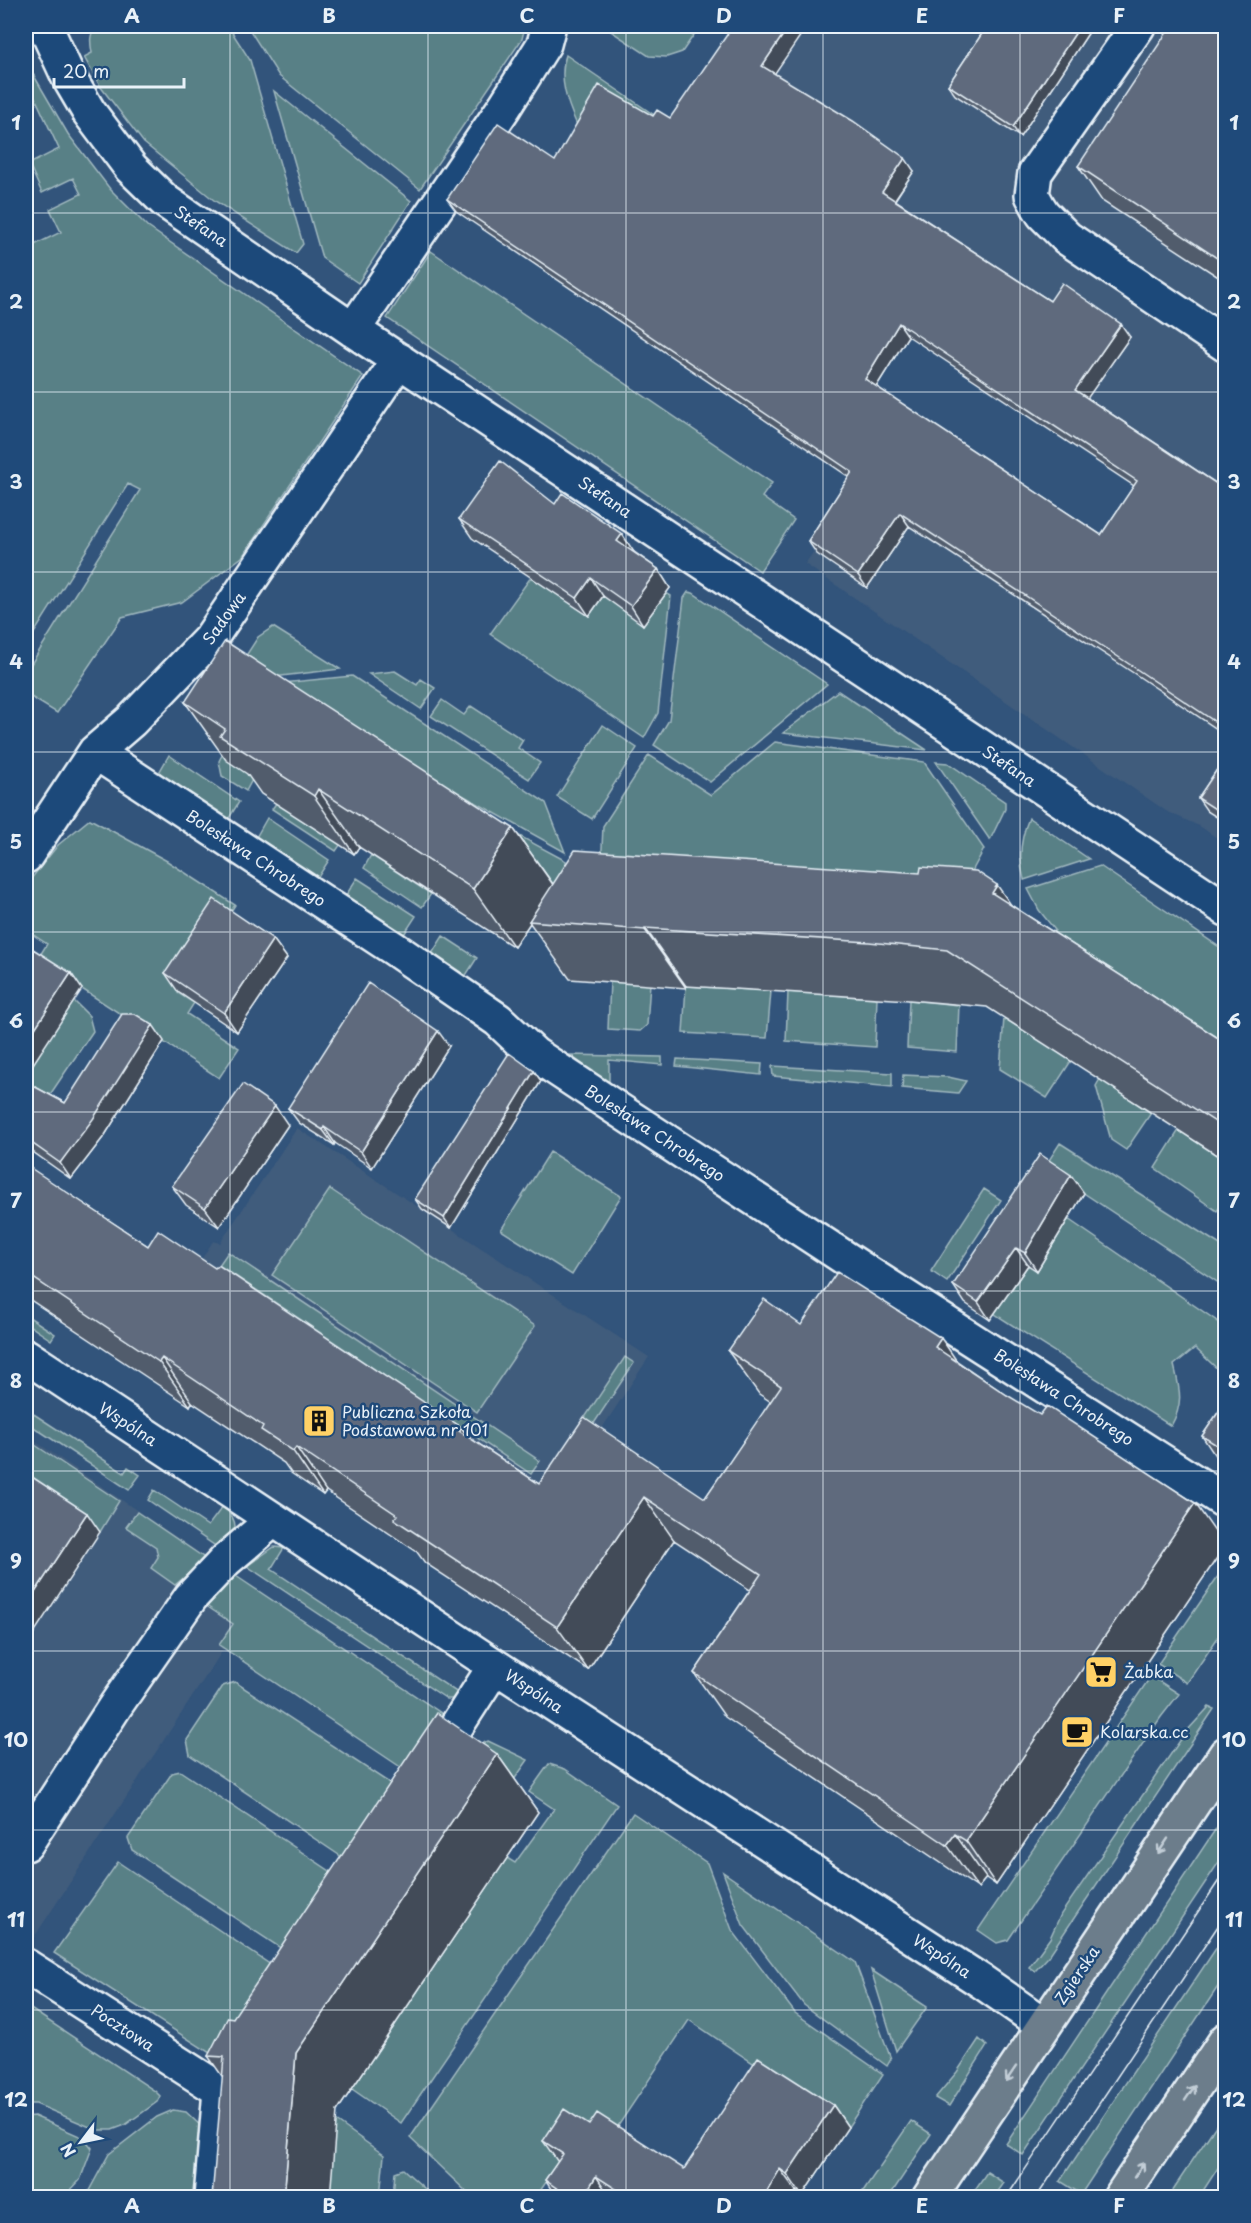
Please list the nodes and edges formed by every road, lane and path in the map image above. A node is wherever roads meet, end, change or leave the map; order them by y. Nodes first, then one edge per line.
1 (45, 26) edge
2 (546, 26) edge
3 (1138, 26) edge
4 (353, 330) junction
5 (1226, 345) edge
6 (399, 360) junction
7 (95, 752) junction
8 (26, 856) edge
9 (1226, 909) edge
10 (26, 1356) edge
11 (1226, 1502) edge
12 (273, 1520) junction
13 (495, 1665) junction
14 (1226, 1754) edge
15 (415, 1789) edge
16 (26, 1844) edge
17 (26, 1966) edge
18 (1044, 2025) junction
19 (262, 2027) edge
20 (1226, 2040) edge
21 (220, 2090) junction
22 (211, 2198) edge
23 (929, 2198) edge
24 (1120, 2198) edge

1 - 4 street, Stefana
2 - 4 street
3 - 5 street
4 - 6 street, Stefana
6 - 7 street, Sadowa
6 - 9 street, Stefana
7 - 8 street, Sadowa
7 - 11 street, Bolesława Chrobrego
10 - 12 street, Wspólna
12 - 13 street, Wspólna
12 - 16 street
13 - 15 street
13 - 18 street, Wspólna
14 -> 18 main road, Zgierska
17 - 21 street, Pocztowa
18 -> 23 main road, Zgierska
19 - 21 street
24 -> 20 main road
21 - 22 street

